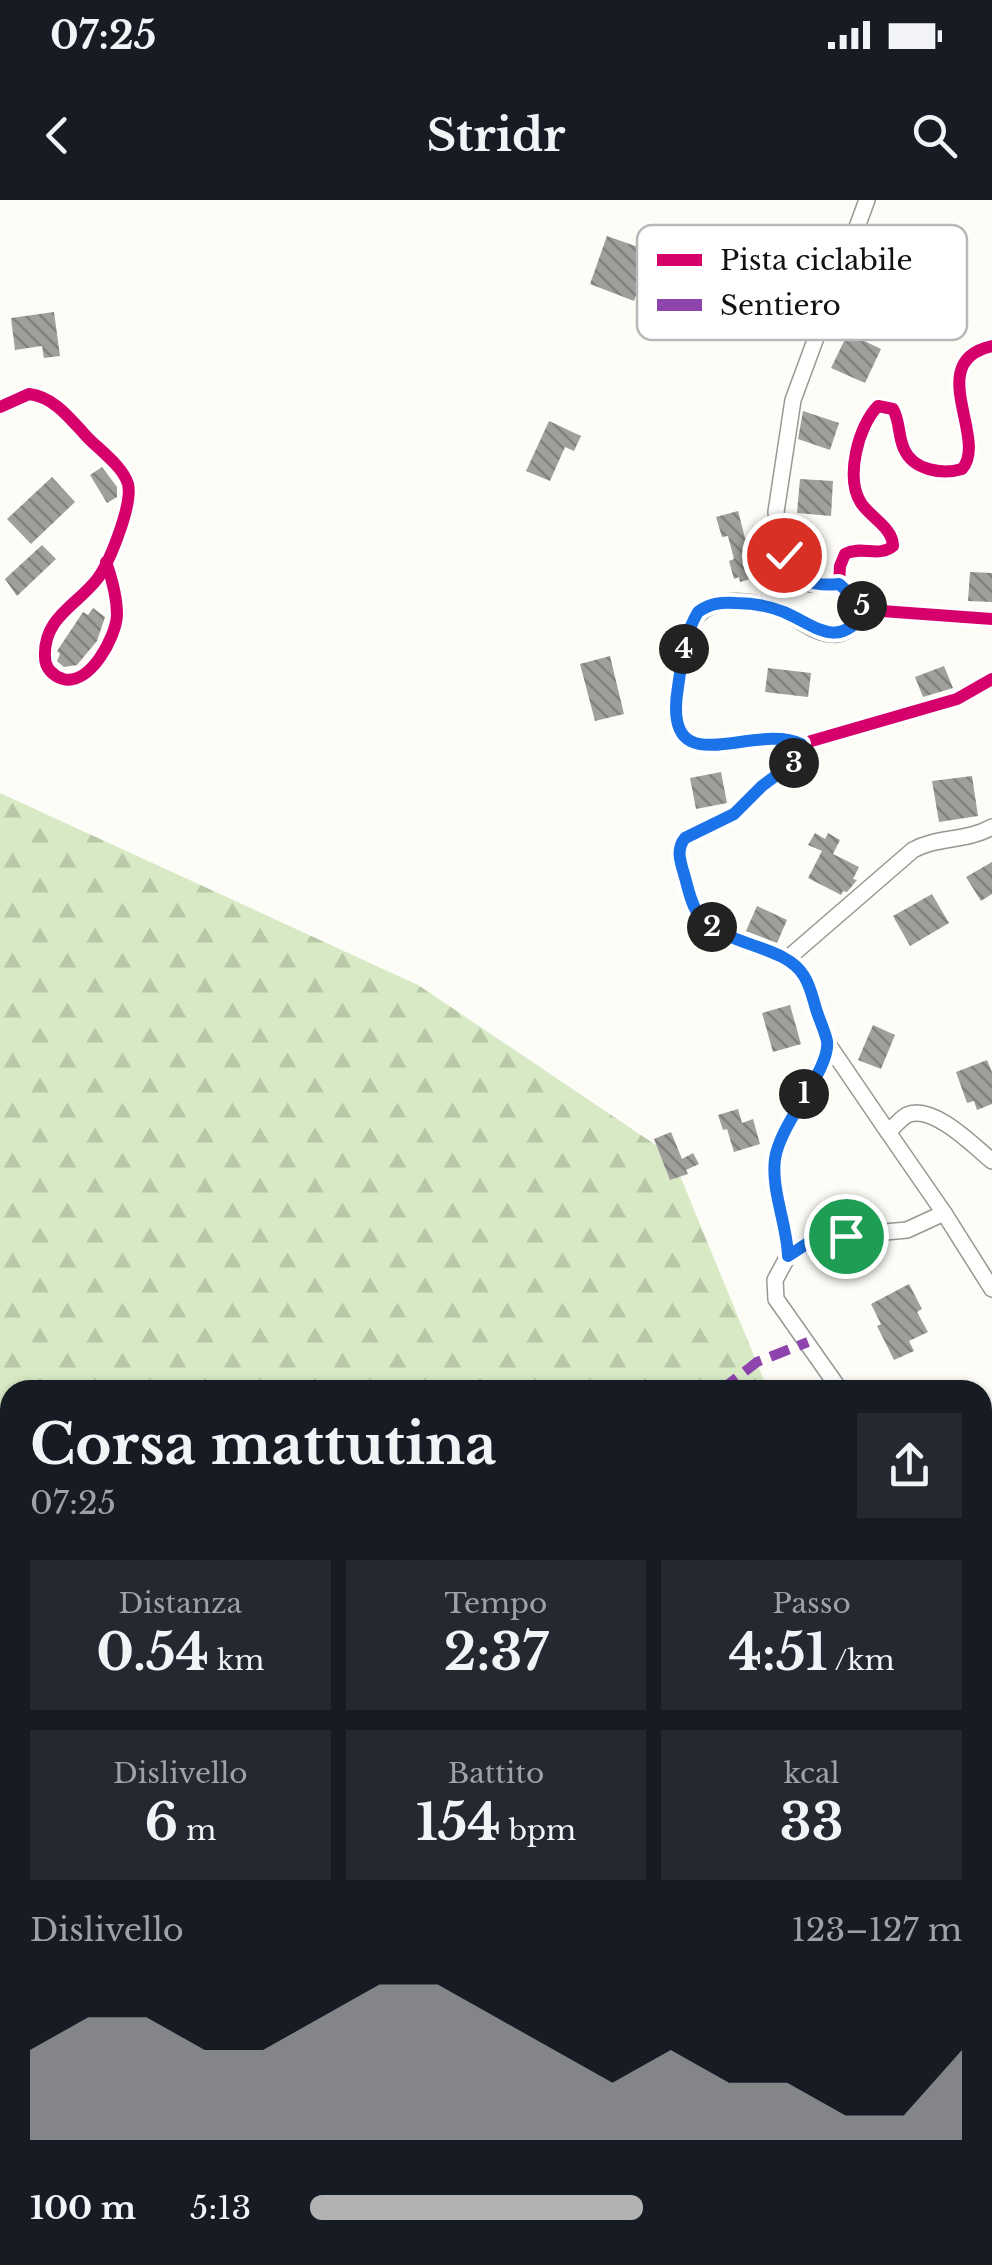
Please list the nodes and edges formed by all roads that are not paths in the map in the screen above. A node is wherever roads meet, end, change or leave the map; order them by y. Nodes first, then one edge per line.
1 (867, 200) edge
2 (858, 225) edge
3 (815, 340) edge
4 (992, 346) edge
5 (0, 407) edge
6 (106, 562) junction
7 (839, 584) junction
8 (868, 610) junction
9 (992, 619) edge
10 (992, 679) edge
11 (801, 744) junction
12 (992, 828) edge
13 (787, 959) junction
14 (828, 1044) junction
15 (888, 1132) junction
16 (992, 1161) edge
17 (944, 1213) junction
18 (788, 1256) junction
19 (992, 1288) edge
20 (833, 1380) edge

1 - 2 street
3 - 7 street
4 - 7 street
5 - 6 street
6 - 6 street
7 - 8 street
8 - 9 street
8 - 11 street
10 - 11 street
11 - 13 street
12 - 13 street
13 - 14 street
14 - 15 street
14 - 18 street
15 - 16 street
15 - 17 street
17 - 18 street
17 - 19 street
18 - 20 street

